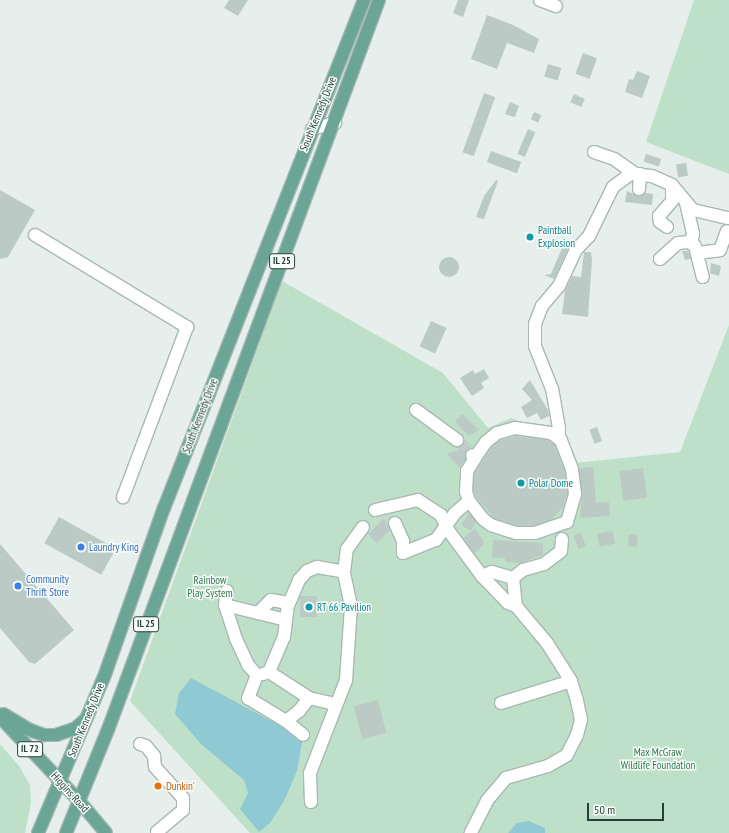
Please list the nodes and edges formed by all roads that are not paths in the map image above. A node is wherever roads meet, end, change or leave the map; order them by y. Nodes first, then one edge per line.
1 (364, 0) edge
2 (380, 0) edge
3 (540, 0) edge
4 (556, 6) dead end
5 (335, 123) junction
6 (312, 129) junction
7 (594, 152) dead end
8 (637, 173) junction
9 (672, 185) junction
10 (639, 189) dead end
11 (686, 203) junction
12 (728, 218) edge
13 (666, 227) dead end
14 (727, 231) dead end
15 (35, 235) dead end
16 (694, 248) junction
17 (660, 259) dead end
18 (703, 277) dead end
19 (416, 410) dead end
20 (559, 439) junction
21 (457, 440) tunnel mouth
22 (123, 497) dead end
23 (470, 501) junction
24 (375, 510) dead end
25 (395, 524) dead end
26 (446, 526) junction
27 (363, 527) dead end
28 (562, 539) dead end
29 (344, 572) junction
30 (482, 576) junction
31 (513, 578) junction
32 (227, 591) dead end
33 (288, 603) junction
34 (225, 605) junction
35 (516, 606) junction
36 (258, 613) junction
37 (286, 620) junction
38 (263, 674) junction
39 (571, 681) junction
40 (309, 698) junction
41 (501, 703) dead end
42 (335, 704) junction
43 (0, 712) edge
44 (88, 716) junction
45 (0, 717) edge
46 (286, 721) junction
47 (303, 736) dead end
48 (140, 744) dead end
49 (61, 781) junction
50 (80, 802) junction
51 (311, 802) dead end
52 (157, 832) edge
53 (38, 833) edge
54 (66, 833) edge
55 (106, 833) edge
56 (471, 833) edge

1 - 6 main road, South Kennedy Drive / IL 25
2 - 5 main road, South Kennedy Drive / IL 25
3 - 4 street
5 - 6 street
5 - 50 main road, South Kennedy Drive / IL 25
6 - 44 main road, South Kennedy Drive / IL 25
7 - 8 street
8 - 9 street
8 - 10 street
8 - 20 street
9 - 11 street
9 - 13 street
11 - 12 street
11 - 16 street
14 - 16 street
15 - 22 street
16 - 17 street
16 - 18 street
19 - 21 street
20 - 23 street
20 - 23 street
23 - 26 street
24 - 26 street
25 - 26 street
26 - 30 street
27 - 29 street
28 - 31 street
29 - 33 street
29 - 42 street
30 - 31 street
30 - 35 street
31 - 35 street
32 - 34 street
33 - 36 street
33 - 37 street
34 - 36 street
34 - 38 street
35 - 39 street
36 - 37 street
37 - 38 street
38 - 40 street
38 - 46 street
39 - 41 street
39 - 56 street
40 - 42 street
40 - 46 street
42 - 51 street
43 - 44 main road
44 - 49 main road, South Kennedy Drive / IL 25
45 - 49 main road, Higgins Road / IL 72
46 - 47 street
48 - 52 street
49 - 50 main road, Higgins Road / IL 72
49 - 53 main road, South Kennedy Drive / IL 25
50 - 54 main road, South Kennedy Drive / IL 25
50 - 55 main road, Higgins Road / IL 72

